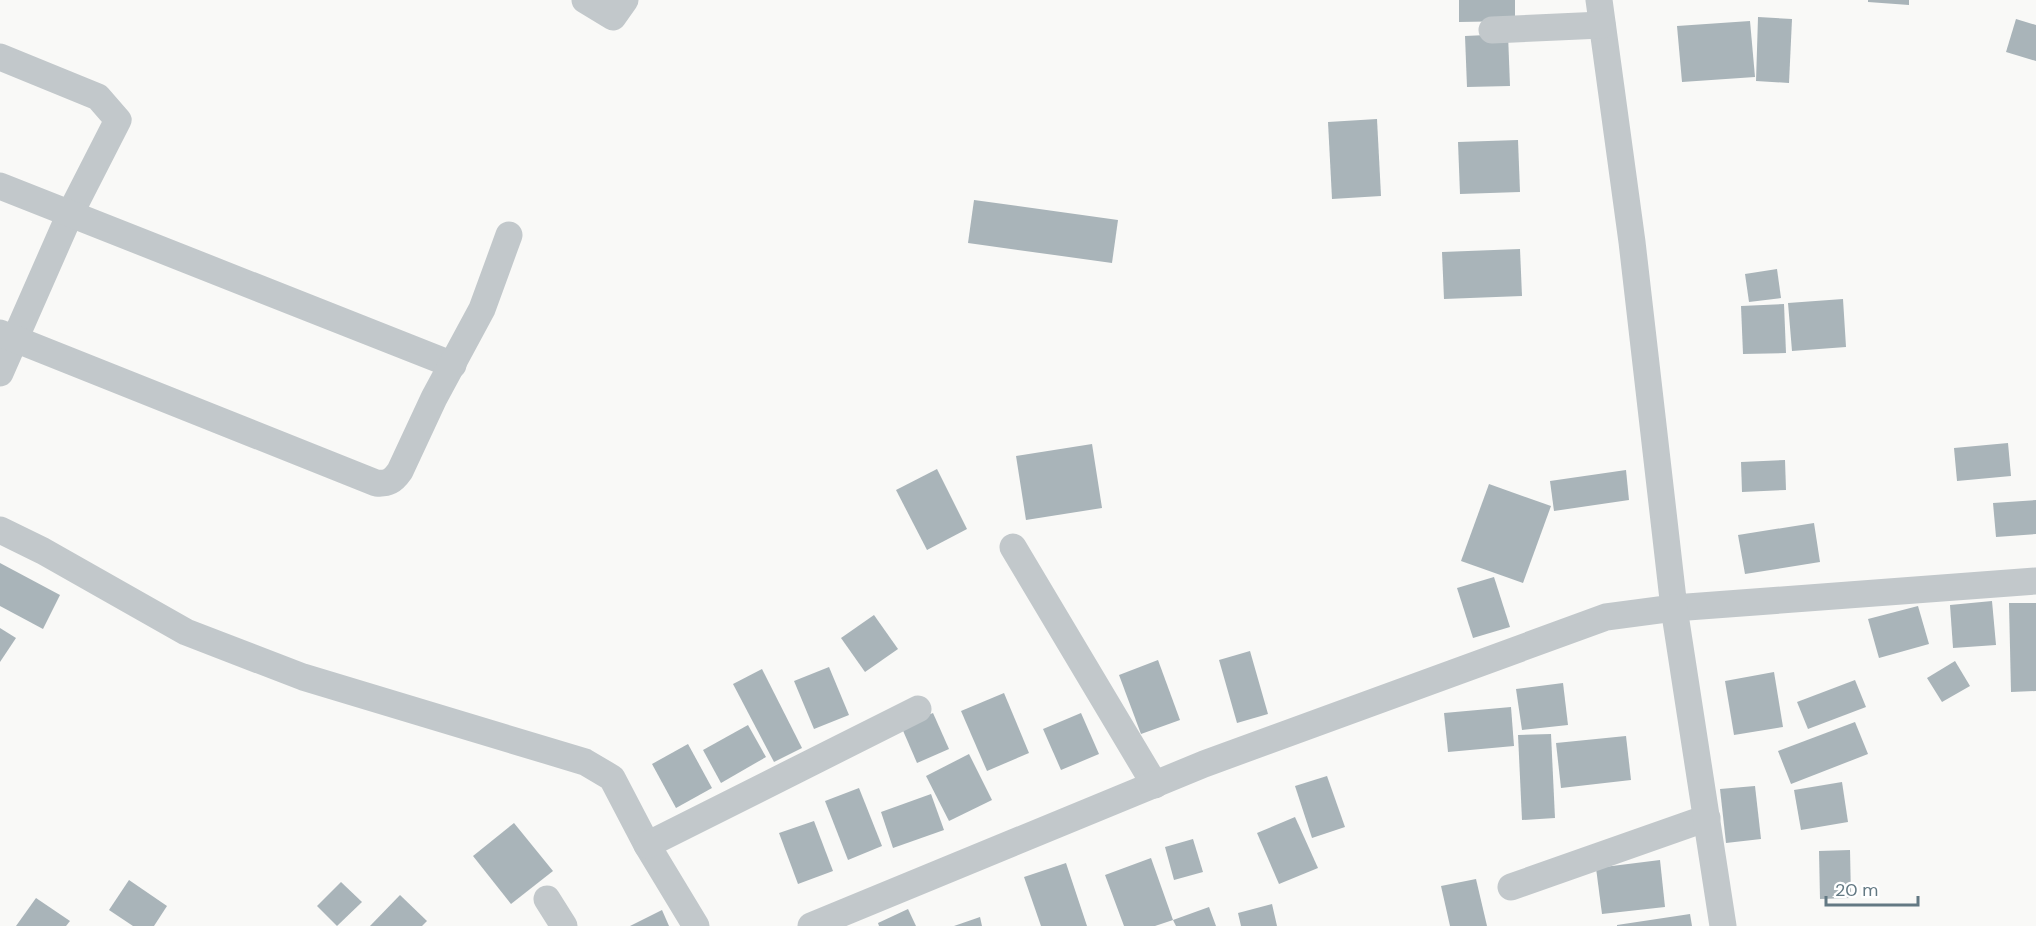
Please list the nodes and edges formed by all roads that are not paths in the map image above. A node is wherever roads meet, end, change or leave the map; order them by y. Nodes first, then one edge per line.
1 (585, 0) edge
2 (625, 0) edge
3 (1600, 13) edge
4 (1492, 30) dead end
5 (0, 57) edge
6 (0, 186) edge
7 (70, 214) junction
8 (509, 235) dead end
9 (8, 336) edge
10 (453, 365) junction
11 (0, 373) edge
12 (0, 530) edge
13 (1013, 547) dead end
14 (2036, 580) edge
15 (1674, 608) junction
16 (918, 709) dead end
17 (1155, 785) junction
18 (1707, 818) junction
19 (647, 846) junction
20 (1511, 887) dead end
21 (547, 899) dead end
22 (564, 926) edge
23 (696, 926) edge
24 (811, 926) edge
25 (1723, 926) edge

1 - 2 street
3 - 4 street
3 - 15 street
5 - 7 street
6 - 7 street
7 - 9 street
7 - 10 street
8 - 10 street
9 - 10 street
9 - 11 street
12 - 19 street
13 - 17 street
14 - 15 street
15 - 17 street
15 - 18 street
16 - 19 street
17 - 24 street
18 - 20 street
18 - 25 street
19 - 23 street
21 - 22 street

